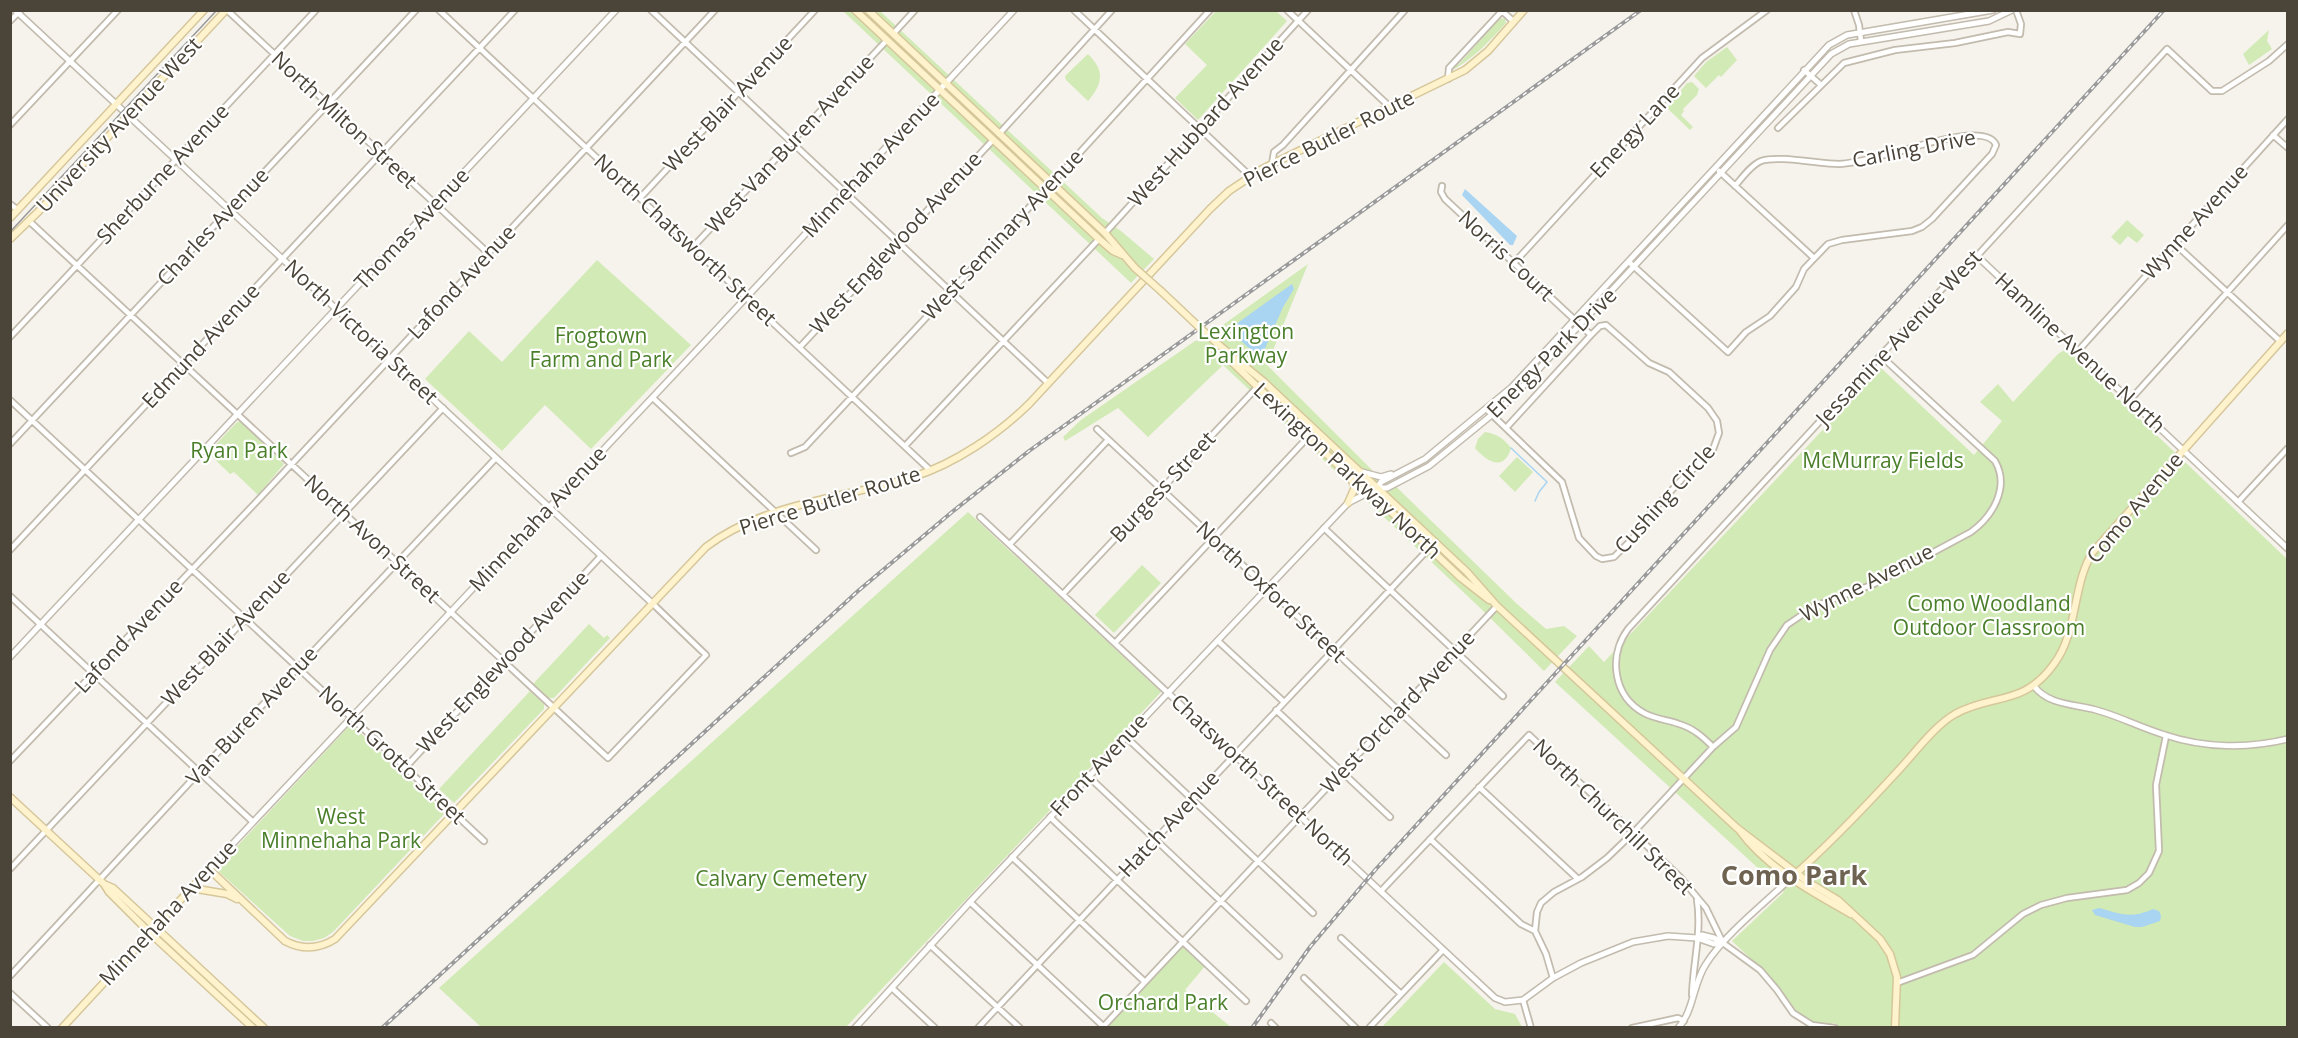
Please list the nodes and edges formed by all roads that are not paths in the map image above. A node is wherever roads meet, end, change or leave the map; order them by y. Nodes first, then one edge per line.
1 (118, 10) edge
2 (204, 10) edge
3 (227, 10) edge
4 (316, 10) edge
5 (416, 10) edge
6 (440, 10) edge
7 (516, 10) edge
8 (616, 10) edge
9 (651, 10) edge
10 (715, 10) edge
11 (815, 10) edge
12 (855, 10) edge
13 (868, 10) edge
14 (915, 10) edge
15 (1014, 10) edge
16 (1074, 10) edge
17 (1112, 10) edge
18 (1210, 10) edge
19 (1287, 10) edge
20 (1308, 10) edge
21 (1405, 10) edge
22 (1524, 10) edge
23 (1767, 10) edge
24 (1854, 10) edge
25 (1993, 10) edge
26 (2014, 10) edge
27 (18, 11) edge
28 (1502, 11) edge
29 (10, 21) edge
30 (1299, 21) junction
31 (1514, 22) junction
32 (1094, 29) junction
33 (1860, 33) junction
34 (893, 34) junction
35 (887, 40) junction
36 (1861, 41) junction
37 (684, 43) junction
38 (2288, 44) edge
39 (480, 48) junction
40 (275, 55) junction
41 (70, 62) junction
42 (1351, 70) junction
43 (1804, 70) junction
44 (1811, 76) junction
45 (1147, 78) junction
46 (1448, 79) junction
47 (946, 84) junction
48 (1821, 85) junction
49 (941, 90) junction
50 (738, 93) junction
51 (534, 98) junction
52 (328, 104) junction
53 (116, 105) junction
54 (1390, 107) junction
55 (128, 116) junction
56 (2288, 119) edge
57 (10, 125) edge
58 (1200, 128) junction
59 (1778, 128) dead end
60 (999, 134) junction
61 (2273, 135) junction
62 (993, 140) junction
63 (792, 142) junction
64 (587, 148) junction
65 (2288, 148) edge
66 (381, 154) junction
67 (176, 160) junction
68 (1272, 164) junction
69 (1715, 167) junction
70 (1721, 173) junction
71 (1250, 176) junction
72 (1052, 183) junction
73 (1442, 186) dead end
74 (1735, 186) junction
75 (1046, 190) junction
76 (845, 192) junction
77 (640, 198) junction
78 (10, 204) edge
79 (435, 204) junction
80 (18, 210) junction
81 (229, 210) junction
82 (10, 218) edge
83 (29, 221) junction
84 (2288, 225) edge
85 (1105, 233) junction
86 (10, 239) edge
87 (1099, 239) junction
88 (898, 242) junction
89 (2175, 244) junction
90 (693, 247) junction
91 (488, 253) junction
92 (1123, 255) junction
93 (1977, 256) junction
94 (1814, 258) junction
95 (282, 259) junction
96 (1629, 261) junction
97 (1514, 263) junction
98 (77, 266) junction
99 (1635, 267) junction
100 (951, 291) junction
101 (2228, 291) junction
102 (747, 297) junction
103 (336, 309) junction
104 (131, 315) junction
105 (1578, 323) junction
106 (2288, 333) edge
107 (1591, 335) junction
108 (10, 337) edge
109 (1004, 341) junction
110 (2280, 341) junction
111 (1219, 345) junction
112 (800, 347) junction
113 (2078, 351) junction
114 (1881, 356) junction
115 (390, 359) junction
116 (184, 365) junction
117 (1263, 381) junction
118 (1048, 383) junction
119 (1257, 387) junction
120 (852, 397) junction
121 (653, 398) junction
122 (10, 400) edge
123 (2130, 400) junction
124 (443, 408) junction
125 (1486, 409) junction
126 (238, 414) junction
127 (1492, 415) junction
128 (33, 421) junction
129 (1506, 428) junction
130 (1097, 429) dead end
131 (1310, 436) junction
132 (1108, 440) junction
133 (10, 444) edge
134 (905, 446) junction
135 (2288, 448) edge
136 (2184, 450) junction
137 (791, 453) dead end
138 (496, 458) junction
139 (291, 464) junction
140 (86, 470) junction
141 (930, 470) junction
142 (1404, 471) junction
143 (1360, 472) junction
144 (1347, 473) junction
145 (1161, 488) junction
146 (1377, 488) junction
147 (1369, 491) junction
148 (2238, 502) junction
149 (1348, 503) junction
150 (549, 507) junction
151 (344, 513) junction
152 (775, 513) junction
153 (980, 517) dead end
154 (139, 520) junction
155 (1324, 528) junction
156 (1214, 538) junction
157 (1435, 542) junction
158 (1010, 544) junction
159 (1428, 548) junction
160 (2288, 549) edge
161 (10, 550) edge
162 (816, 550) dead end
163 (601, 556) junction
164 (397, 562) junction
165 (192, 568) junction
166 (1267, 588) junction
167 (1389, 589) junction
168 (1063, 594) junction
169 (10, 596) edge
170 (652, 603) junction
171 (1497, 606) junction
172 (450, 612) junction
173 (245, 618) junction
174 (41, 624) junction
175 (1218, 641) junction
176 (1115, 643) junction
177 (1333, 649) junction
178 (1455, 651) junction
179 (10, 657) edge
180 (503, 662) junction
181 (298, 667) junction
182 (94, 673) junction
183 (2034, 686) junction
184 (1168, 693) junction
185 (1503, 696) dead end
186 (1284, 702) junction
187 (553, 708) junction
188 (1276, 710) junction
189 (1399, 711) junction
190 (351, 717) junction
191 (147, 723) junction
192 (1125, 736) junction
193 (2166, 736) junction
194 (2288, 739) edge
195 (1713, 747) junction
196 (1234, 754) junction
197 (1446, 755) dead end
198 (608, 758) joint
199 (10, 761) edge
200 (405, 768) junction
201 (200, 772) junction
202 (1342, 772) junction
203 (1687, 776) junction
204 (1088, 777) junction
205 (1479, 787) junction
206 (10, 797) edge
207 (1192, 799) junction
208 (454, 813) junction
209 (1300, 816) junction
210 (1050, 817) junction
211 (1390, 817) dead end
212 (253, 822) junction
213 (46, 830) junction
214 (1633, 833) junction
215 (1154, 839) junction
216 (1430, 839) junction
217 (484, 841) dead end
218 (1012, 857) junction
219 (1258, 861) junction
220 (10, 869) edge
221 (209, 869) junction
222 (1794, 876) junction
223 (1578, 879) junction
224 (1117, 880) junction
225 (102, 882) junction
226 (191, 888) junction
227 (1381, 891) junction
228 (1697, 900) junction
229 (242, 901) junction
230 (1220, 901) junction
231 (970, 902) junction
232 (1313, 913) dead end
233 (1078, 920) junction
234 (156, 927) junction
235 (1535, 931) junction
236 (150, 933) junction
237 (1341, 938) dead end
238 (1697, 938) junction
239 (1183, 942) junction
240 (1723, 943) junction
241 (930, 945) junction
242 (1443, 950) junction
243 (1279, 956) dead end
244 (1037, 965) junction
245 (10, 976) edge
246 (1304, 978) dead end
247 (1553, 978) junction
248 (1145, 982) junction
249 (1897, 983) junction
250 (892, 987) junction
251 (10, 993) edge
252 (1401, 994) junction
253 (1692, 999) junction
254 (1523, 1000) junction
255 (1246, 1001) dead end
256 (998, 1007) junction
257 (1681, 1026) edge
258 (1103, 1027) edge
259 (48, 1028) edge
260 (62, 1028) edge
261 (253, 1028) edge
262 (264, 1028) edge
263 (855, 1028) edge
264 (935, 1028) edge
265 (978, 1028) edge
266 (1020, 1028) edge
267 (1356, 1028) edge
268 (1369, 1028) edge
269 (1531, 1028) edge
270 (1632, 1028) edge
271 (1835, 1028) edge
272 (1895, 1028) edge

1 - 41 street
2 - 53 main road, University Avenue West
3 - 40 street, North Milton Street
3 - 55 main road, University Avenue West
4 - 40 street, Sherburne Avenue
5 - 52 street, Charles Avenue
6 - 39 street, North Chatsworth Street
7 - 39 street, Edmund Avenue
8 - 51 street, Thomas Avenue
9 - 37 street
10 - 37 street, Lafond Avenue
11 - 50 street, West Blair Avenue
12 - 35 main road
13 - 34 main road
14 - 34 street
15 - 47 street, Minnehaha Avenue
16 - 32 street
17 - 32 street, West Englewood Avenue
18 - 45 street, West Seminary Avenue
19 - 30 street
20 - 30 street, West Hubbard Avenue
21 - 42 street
22 - 31 main road, Pierce Butler Route
23 - 97 street, Energy Lane
24 - 33 street
25 - 33 street, Energy Park Drive
26 - 36 street, Energy Park Drive
26 - 48 street
27 - 29 street
27 - 41 street, North Victoria Street
28 - 31 street
28 - 46 street
30 - 42 street
30 - 58 street, West Hubbard Avenue
31 - 46 main road, Pierce Butler Route
32 - 45 street
32 - 60 street, West Englewood Avenue
33 - 36 street
33 - 43 street, Energy Park Drive
34 - 47 main road
35 - 49 main road
35 - 63 street, West Van Buren Avenue
36 - 44 street, Energy Park Drive
37 - 50 street
37 - 64 street, Lafond Avenue
38 - 93 street, Jessamine Avenue West
39 - 51 street, North Chatsworth Street
39 - 66 street, Edmund Avenue
40 - 52 street, North Milton Street
40 - 67 street, Sherburne Avenue
41 - 53 street, North Victoria Street
41 - 57 street
42 - 54 street
42 - 68 street
43 - 44 street
43 - 69 street, Energy Park Drive
44 - 48 street
44 - 70 street, Energy Park Drive
45 - 58 street
45 - 72 street, West Seminary Avenue
46 - 54 main road, Pierce Butler Route
47 - 49 street, Minnehaha Avenue
47 - 60 main road
48 - 59 street
49 - 62 main road
49 - 76 street, Minnehaha Avenue
50 - 63 street
50 - 77 street, West Blair Avenue
51 - 64 street, North Chatsworth Street
51 - 79 street, Thomas Avenue
52 - 66 street, North Milton Street
52 - 81 street, Charles Avenue
53 - 55 street, North Victoria Street
53 - 80 main road, University Avenue West
54 - 68 main road, Pierce Butler Route
55 - 67 street, North Victoria Street
55 - 83 main road, University Avenue West
56 - 61 street, Wynne Avenue
58 - 71 street
58 - 85 street, West Hubbard Avenue
60 - 72 main road
61 - 65 street
61 - 89 street, Wynne Avenue
62 - 75 main road
62 - 88 street, West Englewood Avenue
63 - 76 street
63 - 90 street, West Van Buren Avenue
64 - 77 street, North Chatsworth Street
64 - 91 street, Lafond Avenue
66 - 79 street, North Milton Street
66 - 95 street, Edmund Avenue
67 - 81 street, North Victoria Street
67 - 98 street, Sherburne Avenue
68 - 71 main road, Pierce Butler Route
69 - 70 street
69 - 96 street, Energy Park Drive
70 - 74 street
70 - 99 street, Energy Park Drive
71 - 118 main road, Pierce Butler Route
72 - 75 street, West Seminary Avenue
72 - 85 main road
73 - 97 street, Norris Court
74 - 94 street
74 - 94 street, Carling Drive
75 - 87 main road
75 - 100 street, West Seminary Avenue
76 - 88 street
76 - 102 street, Minnehaha Avenue
77 - 90 street, North Chatsworth Street
78 - 80 street
79 - 91 street, North Milton Street
79 - 103 street, Thomas Avenue
80 - 82 main road, University Avenue West
81 - 95 street, North Victoria Street
81 - 104 street, Charles Avenue
83 - 86 main road, University Avenue West
83 - 98 street, North Avon Street
84 - 101 street
85 - 92 main road
87 - 92 main road
87 - 109 street
88 - 100 street
88 - 112 street, West Englewood Avenue
89 - 101 street
89 - 113 street, Wynne Avenue
90 - 102 street, North Chatsworth Street
91 - 115 street, Lafond Avenue
92 - 111 main road, bridge
93 - 113 street, Hamline Avenue North
93 - 114 street, Jessamine Avenue West
94 - 99 street
95 - 103 street, North Victoria Street
95 - 116 street, Edmund Avenue
96 - 99 street
96 - 105 street, Energy Park Drive
97 - 105 street, Norris Court
98 - 104 street, North Avon Street
98 - 108 street, Sherburne Avenue
99 - 105 street, Energy Park Drive
100 - 109 street
100 - 120 street, West Seminary Avenue
101 - 110 street
101 - 123 street
102 - 112 street, North Chatsworth Street
102 - 121 street, Minnehaha Avenue
103 - 115 street, North Victoria Street
103 - 126 street, Thomas Avenue
104 - 116 street, North Avon Street
104 - 128 street, Charles Avenue
105 - 107 street
105 - 125 street, Energy Park Drive
105 - 127 street, Energy Park Drive
106 - 110 main road, Como Avenue
107 - 129 street
107 - 129 street, Cushing Circle
109 - 118 street
109 - 134 street
110 - 136 main road, Como Avenue
111 - 117 main road, Lexington Parkway North
111 - 119 main road, Lexington Parkway North
112 - 120 street, North Chatsworth Street
113 - 123 street, Hamline Avenue North
114 - 195 street, Jessamine Avenue West
114 - 195 street, Wynne Avenue
115 - 124 street, North Victoria Street
115 - 139 street, Lafond Avenue
116 - 126 street, North Avon Street
116 - 140 street, Edmund Avenue
117 - 119 street, Burgess Street
117 - 143 main road, Lexington Parkway North
118 - 141 main road, Pierce Butler Route
119 - 131 main road, Lexington Parkway North
119 - 145 street, Burgess Street
120 - 134 street, North Chatsworth Street
120 - 137 street, West Seminary Avenue
121 - 150 street, Minnehaha Avenue
121 - 152 street
122 - 128 street, North Grotto Street
123 - 136 street, Hamline Avenue North
124 - 138 street, North Victoria Street
124 - 151 street, West Blair Avenue
125 - 127 street, Cushing Circle
125 - 142 street, Energy Park Drive
126 - 139 street, North Avon Street
126 - 154 street, Thomas Avenue
127 - 129 street, Cushing Circle
127 - 146 street, Energy Park Drive
128 - 133 street, Charles Avenue
128 - 140 street, North Grotto Street
130 - 132 street, North Oxford Street
131 - 144 main road, Lexington Parkway North
131 - 156 street
132 - 145 street, North Oxford Street
132 - 158 street
134 - 141 street, North Chatsworth Street
135 - 148 street
136 - 148 street, Hamline Avenue North
136 - 183 main road, Como Avenue
138 - 150 street, North Victoria Street
138 - 164 street, Van Buren Avenue
139 - 151 street, North Avon Street
139 - 165 street, Lafond Avenue
140 - 154 street, North Grotto Street
140 - 161 street, Edmund Avenue
141 - 152 main road, Pierce Butler Route
142 - 143 street
142 - 146 street, Energy Park Drive
143 - 146 main road, Lexington Parkway North
144 - 147 main road, Lexington Parkway North
144 - 149 main road
145 - 156 street, North Oxford Street
145 - 168 street, Burgess Street
146 - 147 street, Front Avenue
146 - 157 main road, Lexington Parkway North
147 - 149 street, Front Avenue
147 - 159 main road, Lexington Parkway North
148 - 160 street, Hamline Avenue North
149 - 155 street, Front Avenue
150 - 163 street, North Victoria Street
150 - 172 street, Minnehaha Avenue
151 - 164 street, North Avon Street
151 - 173 street, West Blair Avenue
152 - 162 street
152 - 170 main road, Pierce Butler Route
153 - 158 street, Chatsworth Street North
154 - 165 street, North Grotto Street
154 - 174 street, Thomas Avenue
155 - 166 street, Front Avenue
155 - 167 street
156 - 166 street, North Oxford Street
156 - 176 street
157 - 159 street, Hatch Avenue
157 - 171 main road, Lexington Parkway North
158 - 168 street, Chatsworth Street North
159 - 167 street, Hatch Avenue
159 - 171 main road, Lexington Parkway North
163 - 170 street, North Victoria Street
163 - 180 street, West Englewood Avenue
164 - 172 street, North Avon Street
164 - 181 street, Van Buren Avenue
165 - 173 street, North Grotto Street
165 - 182 street, Lafond Avenue
166 - 175 street, Front Avenue
166 - 177 street, North Oxford Street
167 - 177 street, Hatch Avenue
167 - 178 street
168 - 176 street, Chatsworth Street North
169 - 174 street
170 - 187 main road, Pierce Butler Route
170 - 198 street, North Victoria Street
171 - 178 street, West Orchard Avenue
171 - 203 main road, Lexington Parkway North
172 - 180 street, North Avon Street
172 - 190 street, Minnehaha Avenue
173 - 181 street, North Grotto Street
173 - 191 street, West Blair Avenue
174 - 179 street, Thomas Avenue
174 - 182 street
175 - 184 street, Front Avenue
175 - 186 street
176 - 184 street, Chatsworth Street North
177 - 186 street, Hatch Avenue
177 - 189 street, North Oxford Street
178 - 185 street
178 - 189 street, West Orchard Avenue
180 - 187 street, North Avon Street
180 - 200 street, West Englewood Avenue
181 - 190 street, North Grotto Street
181 - 201 street, Van Buren Avenue
182 - 191 street
182 - 199 street, Lafond Avenue
183 - 193 street
183 - 222 main road, Como Avenue
184 - 192 street, Front Avenue
184 - 196 street, Chatsworth Street North
186 - 188 street, Hatch Avenue
187 - 198 street, North Avon Street
187 - 208 main road, Pierce Butler Route
188 - 196 street, Hatch Avenue
188 - 202 street
189 - 197 street, North Oxford Street
189 - 202 street, West Orchard Avenue
190 - 200 street, North Grotto Street
190 - 212 street, Minnehaha Avenue
191 - 201 street
191 - 213 street, West Blair Avenue
192 - 204 street, Front Avenue
192 - 207 street
193 - 194 street
193 - 249 street
195 - 203 street, Wynne Avenue
196 - 207 street, Hatch Avenue
196 - 209 street, Chatsworth Street North
200 - 208 street, North Grotto Street
201 - 212 street
201 - 225 street, Van Buren Avenue
202 - 209 street, West Orchard Avenue
202 - 211 street
203 - 214 street
203 - 222 main road, Lexington Parkway North
204 - 210 street, Front Avenue
204 - 215 street
205 - 214 street, North Churchill Street
205 - 216 street
205 - 223 street
206 - 213 main road
207 - 215 street, Hatch Avenue
207 - 219 street
208 - 217 street, North Grotto Street
208 - 229 main road, Pierce Butler Route
209 - 219 street, West Orchard Avenue
209 - 227 street, Chatsworth Street North
210 - 218 street, Front Avenue
210 - 224 street
212 - 221 street, Minnehaha Avenue
213 - 220 street, West Blair Avenue
213 - 225 main road
214 - 223 street
214 - 228 street, North Churchill Street
215 - 224 street, Hatch Avenue
215 - 230 street
216 - 227 street
216 - 235 street
218 - 231 street, Front Avenue
218 - 233 street
219 - 230 street, West Orchard Avenue
219 - 232 street
221 - 226 main road, Minnehaha Avenue
221 - 229 main road, Pierce Butler Route
222 - 240 street
222 - 249 main road, Lexington Parkway North
223 - 235 street
224 - 233 street, Hatch Avenue
224 - 239 street
225 - 234 main road
225 - 236 main road
225 - 245 street, Van Buren Avenue
226 - 229 main road
226 - 234 main road, Minnehaha Avenue
227 - 242 street, Chatsworth Street North
228 - 238 street, North Churchill Street
228 - 240 street, North Churchill Street
230 - 239 street, West Orchard Avenue
230 - 243 street
231 - 241 street, Front Avenue
231 - 244 street
233 - 244 street, Hatch Avenue
233 - 248 street
234 - 236 main road, Minnehaha Avenue
234 - 262 main road
235 - 247 street
236 - 260 main road, Minnehaha Avenue
236 - 261 main road
237 - 252 street
238 - 240 street
238 - 247 street
238 - 253 street, North Churchill Street
239 - 248 street, West Orchard Avenue
239 - 255 street
240 - 253 street
240 - 271 street, North Churchill Street
241 - 250 street, Front Avenue
241 - 256 street
242 - 252 street
242 - 254 street, Chatsworth Street North
244 - 256 street, Hatch Avenue
244 - 258 street
246 - 267 street
247 - 254 street
248 - 258 street, West Orchard Avenue
249 - 272 main road, Lexington Parkway North
250 - 263 street, Front Avenue
250 - 264 street
251 - 259 street
252 - 268 street
253 - 257 street
254 - 269 street
256 - 265 street, Hatch Avenue
256 - 266 street
257 - 270 street

